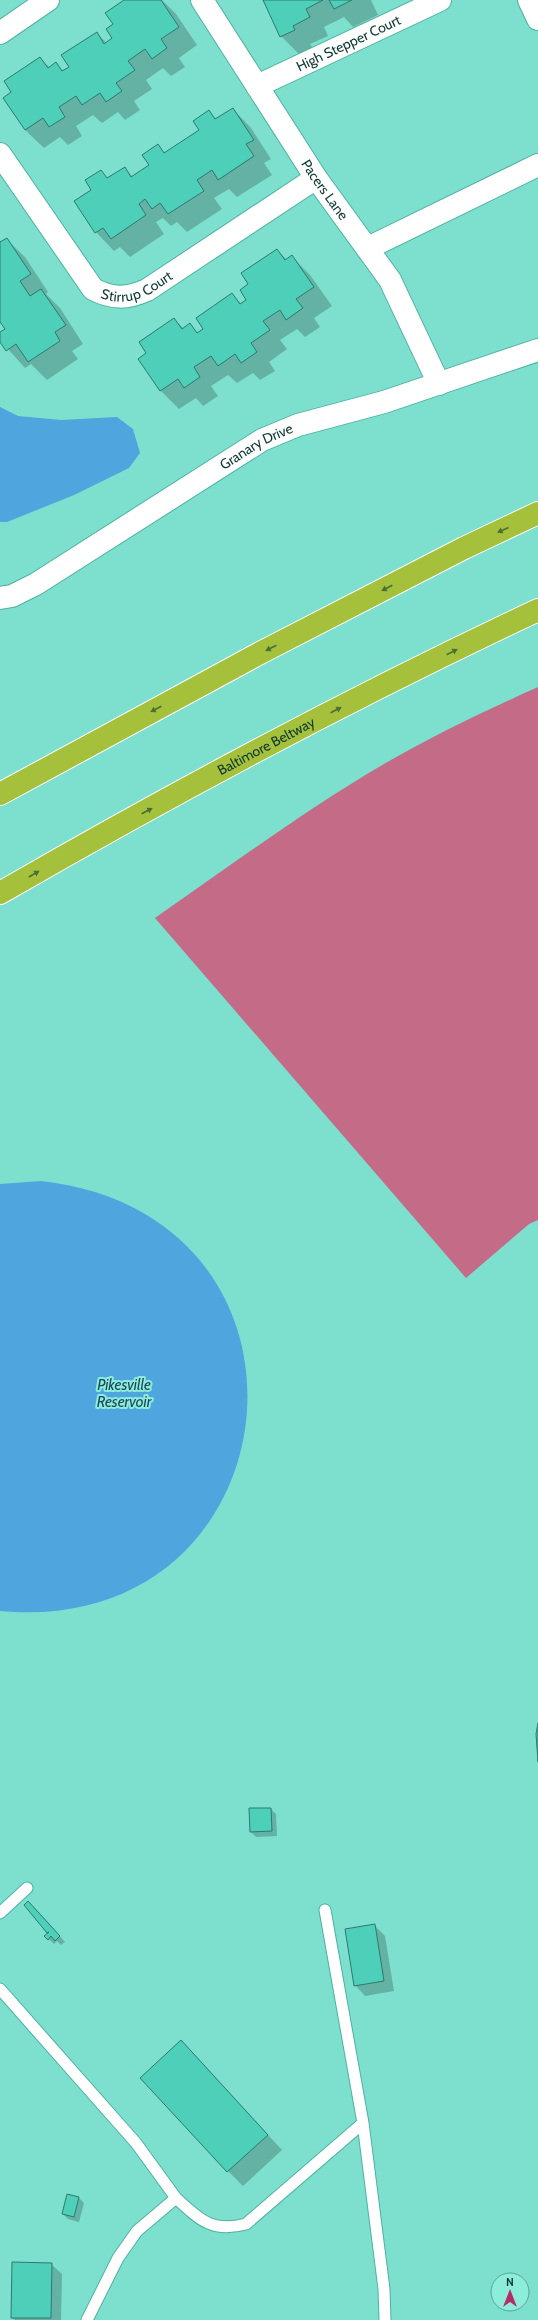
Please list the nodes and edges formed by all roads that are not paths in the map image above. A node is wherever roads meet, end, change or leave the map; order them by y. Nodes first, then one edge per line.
1 (48, 0) edge
2 (202, 0) edge
3 (440, 0) edge
4 (529, 0) edge
5 (538, 19) edge
6 (0, 33) edge
7 (257, 86) junction
8 (0, 154) edge
9 (538, 165) edge
10 (316, 178) junction
11 (368, 248) junction
12 (538, 350) edge
13 (439, 384) junction
14 (538, 513) edge
15 (0, 598) edge
16 (538, 610) edge
17 (0, 794) edge
18 (0, 893) edge
19 (27, 1888) dead end
20 (325, 1910) dead end
21 (0, 1912) edge
22 (0, 1989) edge
23 (363, 2123) junction
24 (176, 2198) junction
25 (87, 2320) edge
26 (385, 2320) edge

1 - 6 street
2 - 7 street, Pacers Lane
3 - 7 street, High Stepper Court
4 - 5 street
7 - 10 street, Pacers Lane
8 - 10 street, Stirrup Court
9 - 11 street
10 - 11 street, Pacers Lane
11 - 13 street, Pacers Lane
12 - 13 street, Granary Drive
13 - 15 street, Granary Drive
14 -> 17 highway
18 -> 16 highway, Baltimore Beltway
19 - 21 lane
20 - 23 lane
22 - 24 lane
23 - 24 lane
23 - 26 lane
24 - 25 lane

